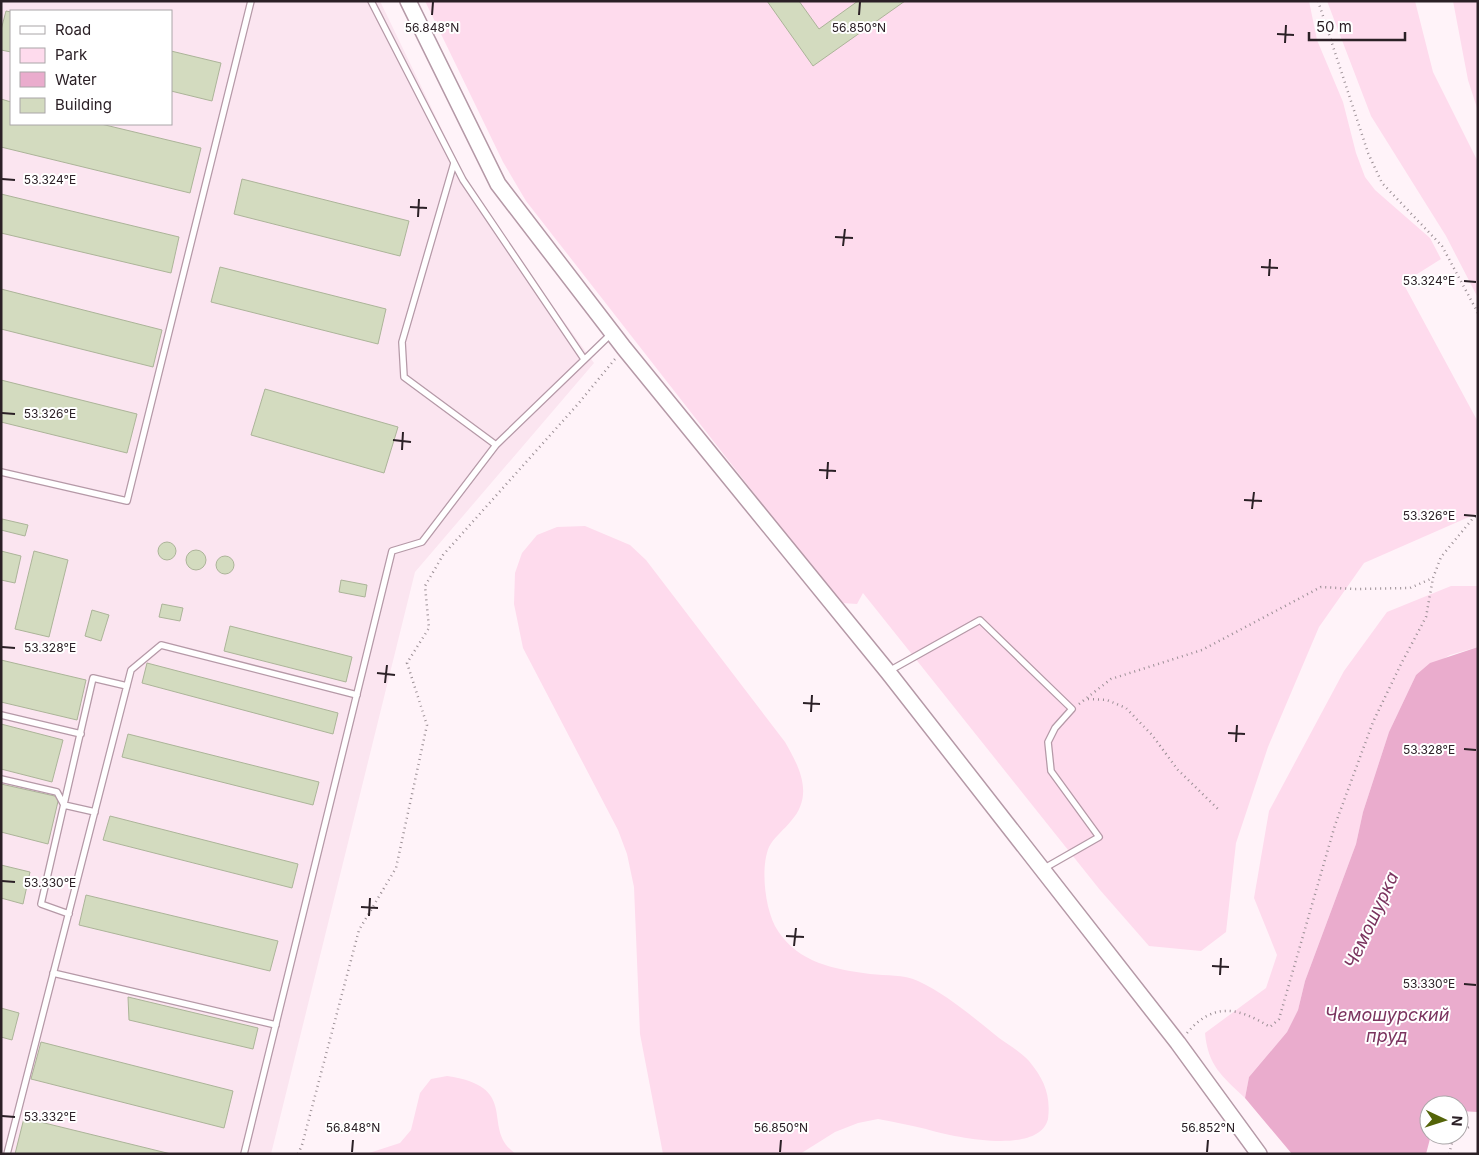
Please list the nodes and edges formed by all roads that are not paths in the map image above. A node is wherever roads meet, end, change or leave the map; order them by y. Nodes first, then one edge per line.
1 (251, 1) edge
2 (371, 1) edge
3 (408, 1) edge
4 (454, 163) junction
5 (612, 333) junction
6 (584, 360) junction
7 (496, 445) junction
8 (1, 472) edge
9 (888, 672) junction
10 (127, 686) junction
11 (357, 695) junction
12 (1, 715) edge
13 (80, 734) junction
14 (1, 779) edge
15 (64, 804) junction
16 (95, 812) junction
17 (1042, 869) junction
18 (69, 914) junction
19 (53, 973) junction
20 (276, 1025) junction
21 (7, 1154) edge
22 (244, 1154) edge
23 (1259, 1154) edge

1 - 8 lane
2 - 4 lane
3 - 5 street
4 - 6 lane
4 - 7 lane
5 - 6 lane
5 - 9 street
6 - 7 lane
7 - 11 lane
9 - 17 street
9 - 17 lane
10 - 11 lane
10 - 13 lane
10 - 16 lane
11 - 20 lane
12 - 13 lane
13 - 15 lane
14 - 15 lane
15 - 16 lane
15 - 18 lane
16 - 18 lane
17 - 23 street
18 - 19 lane
19 - 20 lane
19 - 21 lane
20 - 22 lane

